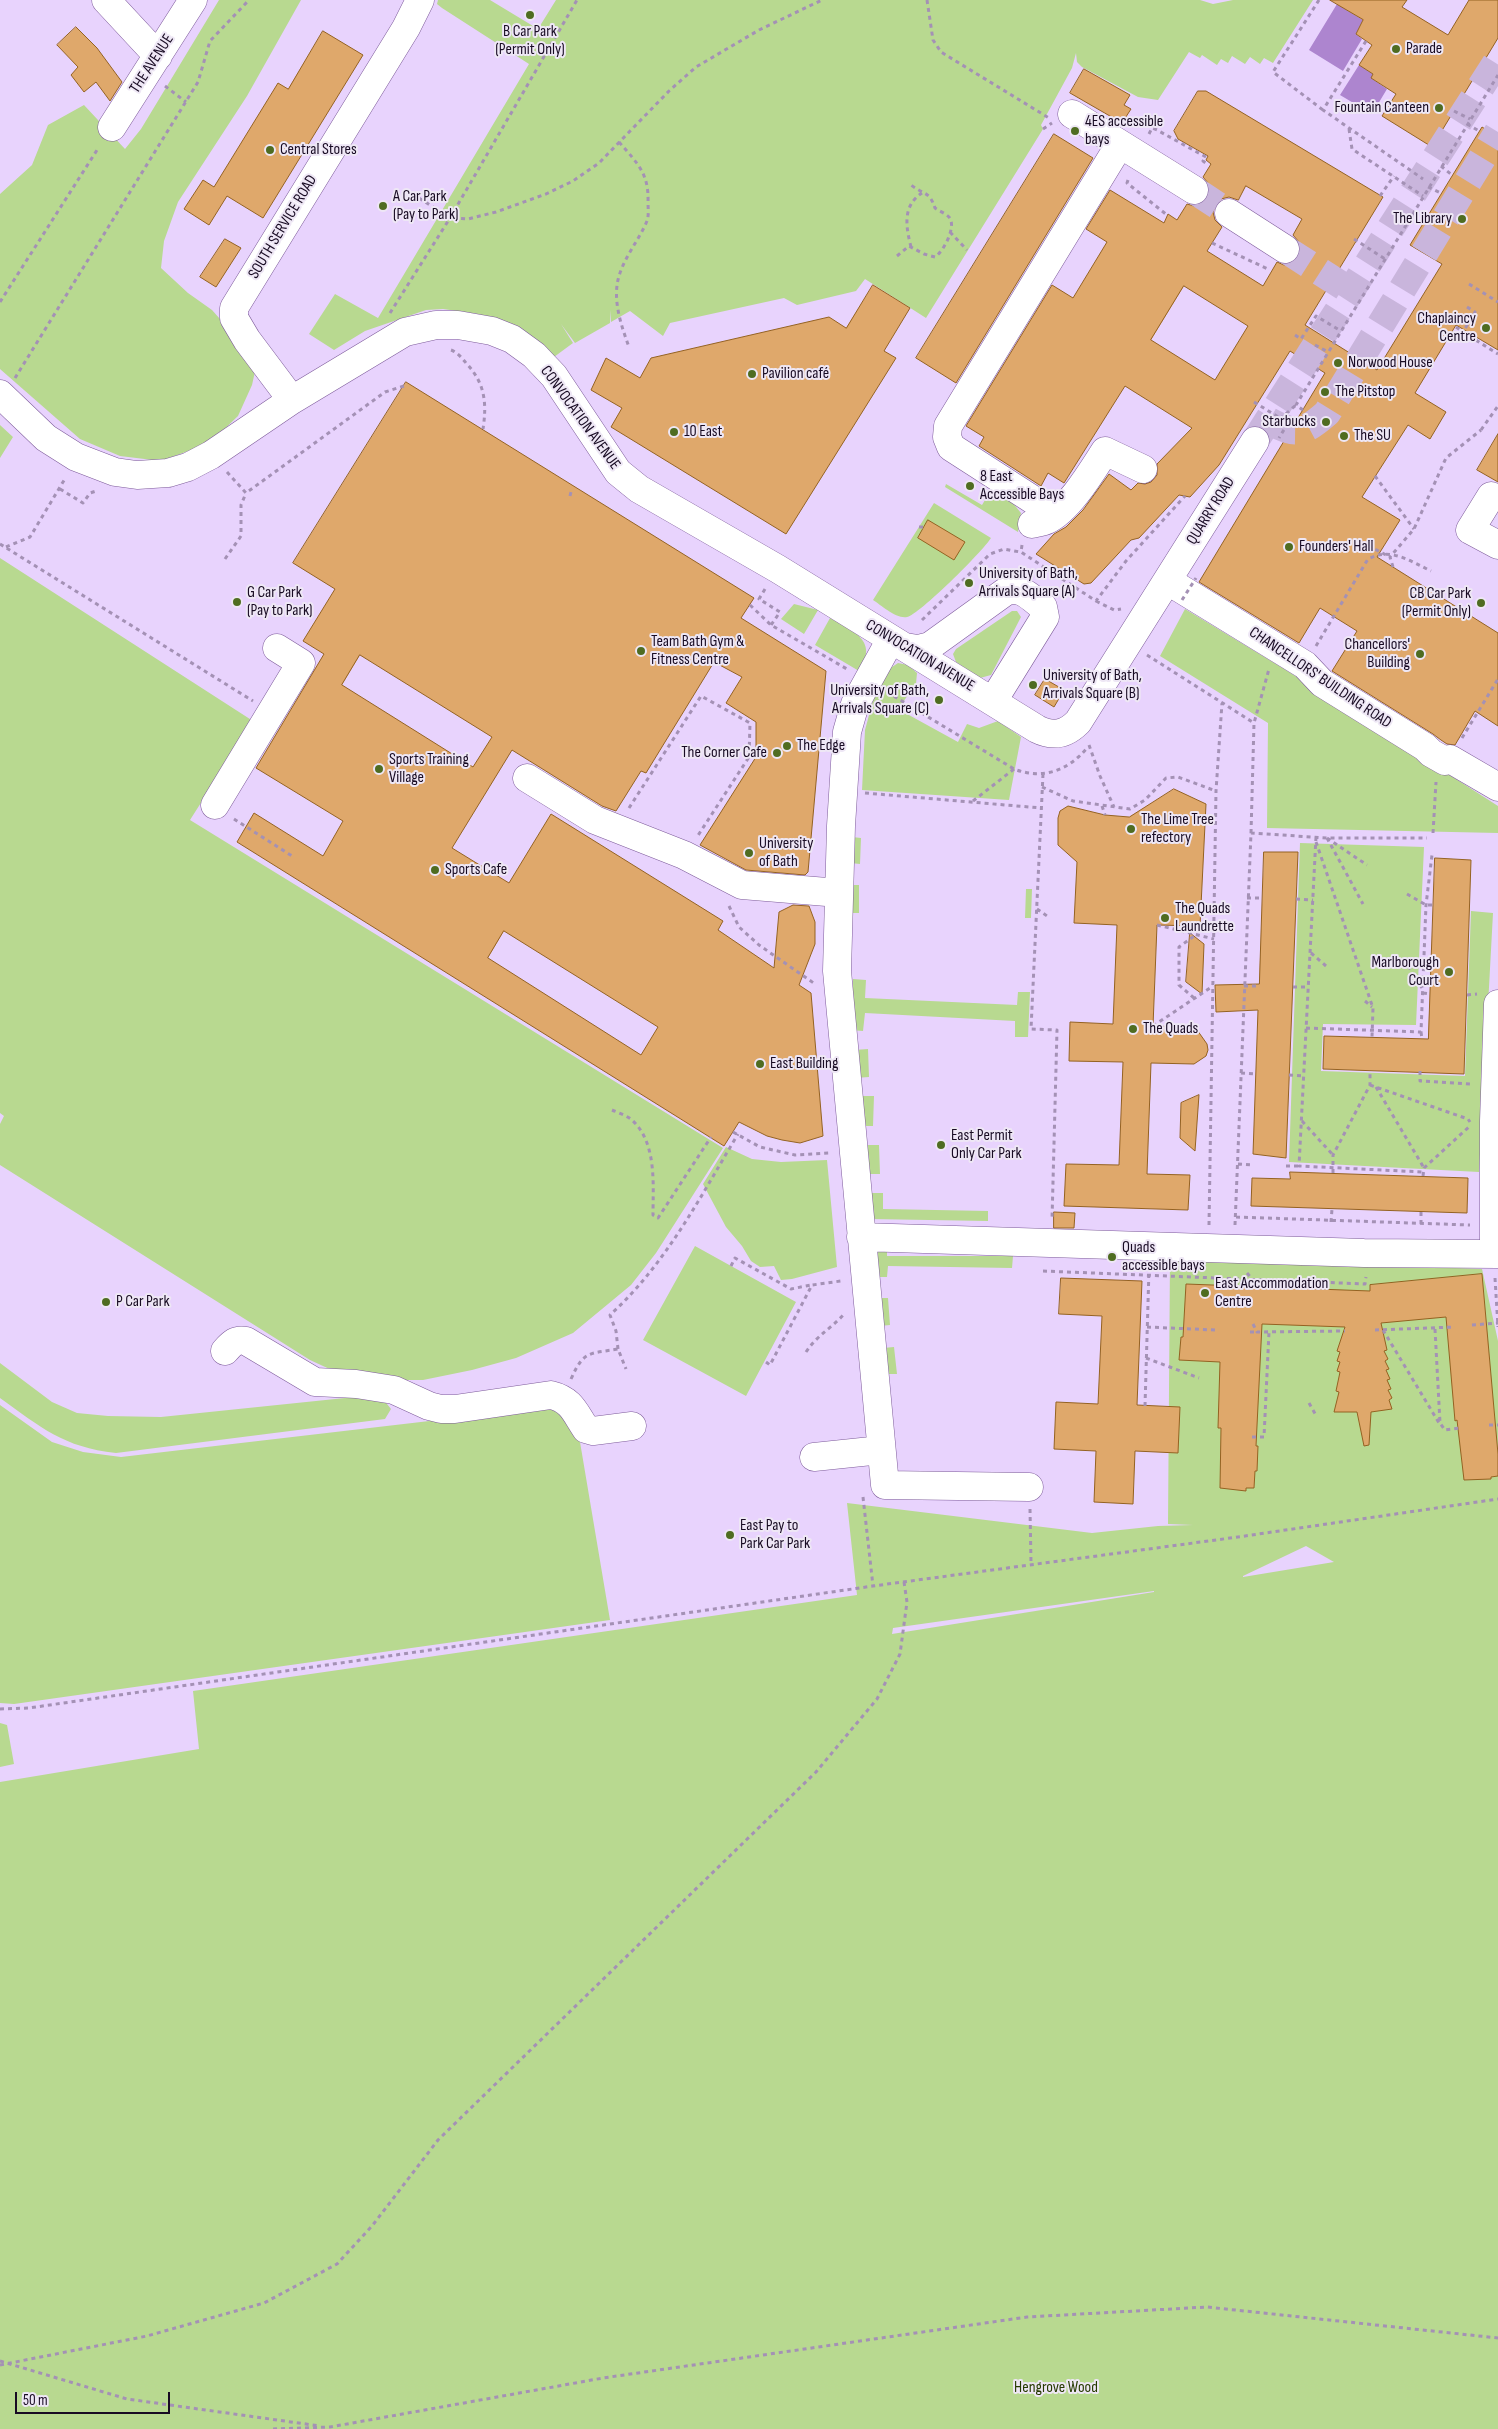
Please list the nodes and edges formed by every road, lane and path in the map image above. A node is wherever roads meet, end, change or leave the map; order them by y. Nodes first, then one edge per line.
1 (106, 0) edge
2 (193, 0) edge
3 (249, 0) edge
4 (420, 0) edge
5 (577, 0) edge
6 (822, 0) edge
7 (927, 0) edge
8 (1319, 0) edge
9 (1366, 41) dead end
10 (1360, 52) junction
11 (1366, 54) dead end
12 (158, 56) junction
13 (1498, 75) edge
14 (1323, 110) junction
15 (1454, 110) dead end
16 (1080, 119) joint
17 (1470, 119) junction
18 (1467, 124) junction
19 (112, 127) joint
20 (1152, 128) dead end
21 (1348, 128) junction
22 (1479, 131) dead end
23 (619, 142) junction
24 (1120, 144) junction
25 (1207, 164) dead end
26 (1441, 166) junction
27 (1452, 175) dead end
28 (1394, 176) junction
29 (1423, 179) dead end
30 (1127, 183) dead end
31 (912, 184) dead end
32 (1428, 186) junction
33 (1194, 190) tunnel mouth
34 (1442, 192) dead end
35 (922, 193) junction
36 (1380, 196) dead end
37 (1423, 196) junction
38 (419, 198) dead end
39 (1229, 213) tunnel mouth
40 (1167, 215) dead end
41 (450, 218) junction
42 (950, 232) junction
43 (1354, 239) dead end
44 (911, 247) junction
45 (1285, 249) tunnel mouth
46 (967, 250) dead end
47 (897, 256) dead end
48 (1385, 259) junction
49 (1469, 284) dead end
50 (0, 302) edge
51 (1498, 302) edge
52 (1467, 307) dead end
53 (389, 314) dead end
54 (1456, 327) dead end
55 (1341, 331) junction
56 (1463, 332) junction
57 (1295, 335) dead end
58 (1315, 344) dead end
59 (628, 347) dead end
60 (445, 348) dead end
61 (1328, 352) junction
62 (1498, 354) edge
63 (404, 386) dead end
64 (2, 396) edge
65 (292, 400) junction
66 (1254, 402) dead end
67 (1296, 405) junction
68 (1498, 406) edge
69 (1303, 410) dead end
70 (1280, 419) junction
71 (1288, 423) dead end
72 (483, 429) dead end
73 (1255, 441) tunnel mouth
74 (222, 467) dead end
75 (1143, 469) dead end
76 (1375, 476) dead end
77 (60, 488) dead end
78 (246, 492) junction
79 (1185, 496) dead end
80 (1490, 496) dead end
81 (919, 527) dead end
82 (924, 527) dead end
83 (1036, 528) junction
84 (1414, 529) junction
85 (1360, 542) dead end
86 (0, 544) edge
87 (1498, 545) edge
88 (6, 548) junction
89 (1020, 552) junction
90 (1390, 557) junction
91 (224, 559) dead end
92 (1393, 567) dead end
93 (778, 569) junction
94 (1431, 571) dead end
95 (1196, 578) dead end
96 (1175, 590) junction
97 (1096, 601) junction
98 (1123, 608) dead end
99 (771, 625) dead end
100 (904, 637) junction
101 (1128, 644) junction
102 (277, 648) dead end
103 (1293, 658) junction
104 (1498, 679) edge
105 (993, 701) junction
106 (1222, 703) junction
107 (270, 712) junction
108 (1254, 723) junction
109 (1090, 745) dead end
110 (1439, 756) junction
111 (1014, 769) dead end
112 (1043, 774) dead end
113 (527, 778) dead end
114 (1042, 787) junction
115 (1498, 787) edge
116 (843, 791) junction
117 (1216, 791) junction
118 (974, 801) junction
119 (215, 805) joint
120 (1102, 806) junction
121 (1114, 807) junction
122 (1042, 808) junction
123 (1105, 814) dead end
124 (617, 828) junction
125 (1251, 833) junction
126 (1434, 833) dead end
127 (1316, 838) junction
128 (1327, 838) junction
129 (1428, 838) dead end
130 (684, 855) junction
131 (1432, 855) dead end
132 (292, 856) dead end
133 (1367, 865) dead end
134 (839, 893) junction
135 (1406, 894) dead end
136 (1247, 898) junction
137 (1262, 898) dead end
138 (1296, 900) dead end
139 (1313, 900) junction
140 (721, 902) dead end
141 (1363, 904) dead end
142 (1426, 904) junction
143 (1433, 905) dead end
144 (1037, 909) junction
145 (1048, 916) dead end
146 (1157, 925) dead end
147 (1197, 934) junction
148 (1214, 939) junction
149 (1310, 952) junction
150 (1404, 959) dead end
151 (1326, 966) dead end
152 (1213, 985) junction
153 (1244, 986) junction
154 (1259, 986) dead end
155 (819, 987) dead end
156 (1293, 987) dead end
157 (1308, 987) junction
158 (1423, 991) junction
159 (1430, 994) dead end
160 (1194, 998) junction
161 (1365, 1002) dead end
162 (1498, 1004) edge
163 (1373, 1008) junction
164 (1153, 1026) dead end
165 (1306, 1028) junction
166 (1372, 1030) junction
167 (1421, 1032) junction
168 (1372, 1037) dead end
169 (1422, 1039) dead end
170 (1370, 1071) dead end
171 (1420, 1071) dead end
172 (1241, 1073) junction
173 (1256, 1074) dead end
174 (1289, 1075) dead end
175 (1304, 1076) junction
176 (1471, 1076) dead end
177 (1370, 1085) junction
178 (1375, 1087) junction
179 (612, 1110) dead end
180 (1302, 1121) junction
181 (1483, 1123) junction
182 (733, 1132) dead end
183 (738, 1134) junction
184 (710, 1137) dead end
185 (830, 1152) dead end
186 (1333, 1155) junction
187 (1238, 1164) junction
188 (1252, 1164) dead end
189 (1286, 1166) dead end
190 (1300, 1166) junction
191 (1333, 1168) junction
192 (1424, 1172) junction
193 (1333, 1173) dead end
194 (1332, 1209) dead end
195 (1421, 1212) dead end
196 (1236, 1217) junction
197 (1332, 1222) junction
198 (1421, 1224) junction
199 (1465, 1225) dead end
200 (861, 1237) junction
201 (1052, 1243) junction
202 (1150, 1246) junction
203 (1220, 1249) junction
204 (1496, 1254) edge
205 (731, 1266) dead end
206 (1043, 1271) dead end
207 (1149, 1276) junction
208 (1366, 1277) dead end
209 (841, 1281) dead end
210 (812, 1285) junction
211 (1497, 1302) edge
212 (844, 1314) dead end
213 (1498, 1323) edge
214 (1253, 1324) dead end
215 (1472, 1326) dead end
216 (1147, 1327) junction
217 (1455, 1327) dead end
218 (1498, 1327) edge
219 (1436, 1329) junction
220 (1215, 1330) dead end
221 (1375, 1330) dead end
222 (1382, 1330) junction
223 (1345, 1331) dead end
224 (1250, 1332) dead end
225 (1257, 1332) junction
226 (1269, 1332) junction
227 (618, 1349) junction
228 (225, 1351) dead end
229 (806, 1352) dead end
230 (1146, 1358) junction
231 (766, 1362) dead end
232 (626, 1368) dead end
233 (1199, 1378) dead end
234 (562, 1398) junction
235 (1309, 1403) dead end
236 (1145, 1406) dead end
237 (1317, 1417) dead end
238 (1440, 1423) junction
239 (1489, 1425) dead end
240 (1498, 1425) edge
241 (632, 1426) dead end
242 (1461, 1428) dead end
243 (1252, 1437) dead end
244 (881, 1450) junction
245 (814, 1457) dead end
246 (1029, 1487) joint
247 (1498, 1498) edge
248 (1031, 1563) junction
249 (904, 1582) junction
250 (0, 1709) edge
251 (1498, 2338) edge
252 (0, 2361) edge
253 (5, 2363) junction
254 (0, 2364) edge
255 (330, 2427) junction
256 (273, 2429) edge

1 - 12 street
2 - 12 street, THE AVENUE
3 - 64 path
4 - 65 street, SOUTH SERVICE ROAD
5 - 41 path
6 - 23 path
7 - 16 path
8 - 14 path
9 - 10 path
10 - 11 path
10 - 14 path
12 - 19 street, THE AVENUE
13 - 17 path
14 - 21 path
15 - 17 path
16 - 24 street
17 - 18 path
18 - 22 path
18 - 26 path
19 - 50 path
20 - 25 path
21 - 28 path
21 - 29 path
23 - 41 path
23 - 59 path
24 - 33 street
24 - 83 street
26 - 27 path
26 - 32 path
28 - 36 path
28 - 37 path
30 - 40 path
31 - 35 path
32 - 34 path
32 - 37 path
35 - 42 path
35 - 44 path
37 - 48 path
38 - 41 path
39 - 45 street
41 - 53 path
42 - 44 path
42 - 46 path
43 - 48 path
44 - 47 path
48 - 55 path
49 - 51 path
52 - 56 path
54 - 56 path
55 - 57 path
55 - 61 path
56 - 62 path
58 - 61 path
60 - 72 path
61 - 67 path
63 - 78 path
64 - 65 street, CONVOCATION AVENUE
65 - 93 street, CONVOCATION AVENUE
66 - 70 path
67 - 69 path
67 - 70 path
68 - 84 path, bridge
70 - 71 path
73 - 96 street, QUARRY ROAD
74 - 78 path
75 - 83 street
76 - 84 path
77 - 88 path
78 - 91 path
79 - 97 path
80 - 87 street
81 - 82 path
83 - 89 path
84 - 90 path, bridge
85 - 90 path, bridge
86 - 88 path
88 - 107 path
89 - 97 path
89 - 100 path
90 - 92 path, bridge
93 - 99 path
93 - 100 street, CONVOCATION AVENUE
94 - 103 path
95 - 96 path, bridge
96 - 101 street, QUARRY ROAD
96 - 103 street, CHANCELLORS' BUILDING ROAD
97 - 98 path
100 - 105 street, CONVOCATION AVENUE
100 - 105 street
100 - 116 street
101 - 105 street, CONVOCATION AVENUE
101 - 106 path
102 - 107 street
103 - 108 path
103 - 110 street, CHANCELLORS' BUILDING ROAD
104 - 110 path
106 - 108 path
106 - 117 path
107 - 119 street
108 - 125 path
109 - 121 path
110 - 115 street, CHANCELLORS' BUILDING ROAD
110 - 126 path
111 - 118 path
112 - 114 path
113 - 124 street
114 - 120 path
114 - 122 path
116 - 118 path
116 - 134 street
117 - 121 path
117 - 148 path
118 - 122 path
119 - 132 path
120 - 121 path
120 - 123 path
122 - 144 path
124 - 130 street
124 - 130 path
125 - 127 path
125 - 136 path
127 - 128 path
127 - 139 path
127 - 163 path
128 - 129 path
128 - 133 path
128 - 141 path
130 - 134 street
131 - 142 path
134 - 200 street
135 - 142 path
136 - 137 path
136 - 153 path
138 - 139 path
139 - 149 path
140 - 155 path
142 - 143 path
142 - 158 path
144 - 145 path
144 - 201 path
146 - 147 path
147 - 148 path
147 - 160 path
148 - 152 path
149 - 151 path
149 - 157 path
150 - 158 path
152 - 160 path
152 - 203 path
153 - 154 path
153 - 172 path
156 - 157 path
157 - 165 path
158 - 159 path
158 - 167 path
160 - 164 path
161 - 163 path
162 - 181 street
163 - 166 path
165 - 166 path
165 - 175 path
166 - 167 path
166 - 168 path
167 - 169 path
170 - 177 path
171 - 176 path
172 - 173 path
172 - 187 path
174 - 175 path
175 - 180 path
177 - 178 path
177 - 186 path
178 - 181 path
178 - 192 path
179 - 184 path
180 - 186 path
180 - 190 path
181 - 192 path
181 - 204 street
182 - 183 path
183 - 185 path
183 - 227 path
186 - 191 path
187 - 188 path
187 - 196 path
189 - 190 path
190 - 191 path
191 - 192 path
191 - 193 path
194 - 197 path
195 - 198 path
196 - 197 path
196 - 203 path
197 - 198 path
198 - 199 path
200 - 201 street
200 - 244 street
201 - 202 street
202 - 203 street
202 - 207 path
203 - 204 street
204 - 211 path
205 - 210 path
206 - 207 path
207 - 208 path
207 - 216 path
209 - 210 path
210 - 231 path
211 - 213 path
212 - 229 path
213 - 215 path
213 - 218 path
214 - 225 path
216 - 220 path
216 - 230 path
217 - 219 path
219 - 222 path
219 - 238 path
221 - 222 path
222 - 238 path
223 - 226 path
224 - 225 path
225 - 226 path
226 - 243 path
227 - 232 path
227 - 234 path
228 - 234 street
230 - 233 path
230 - 236 path
234 - 241 street
235 - 237 path
238 - 242 path
239 - 240 path
244 - 245 street
244 - 246 street
246 - 248 path
247 - 248 path
248 - 249 path
249 - 250 path
249 - 253 path
251 - 255 path
252 - 253 path
253 - 254 path
253 - 255 path
255 - 256 path

